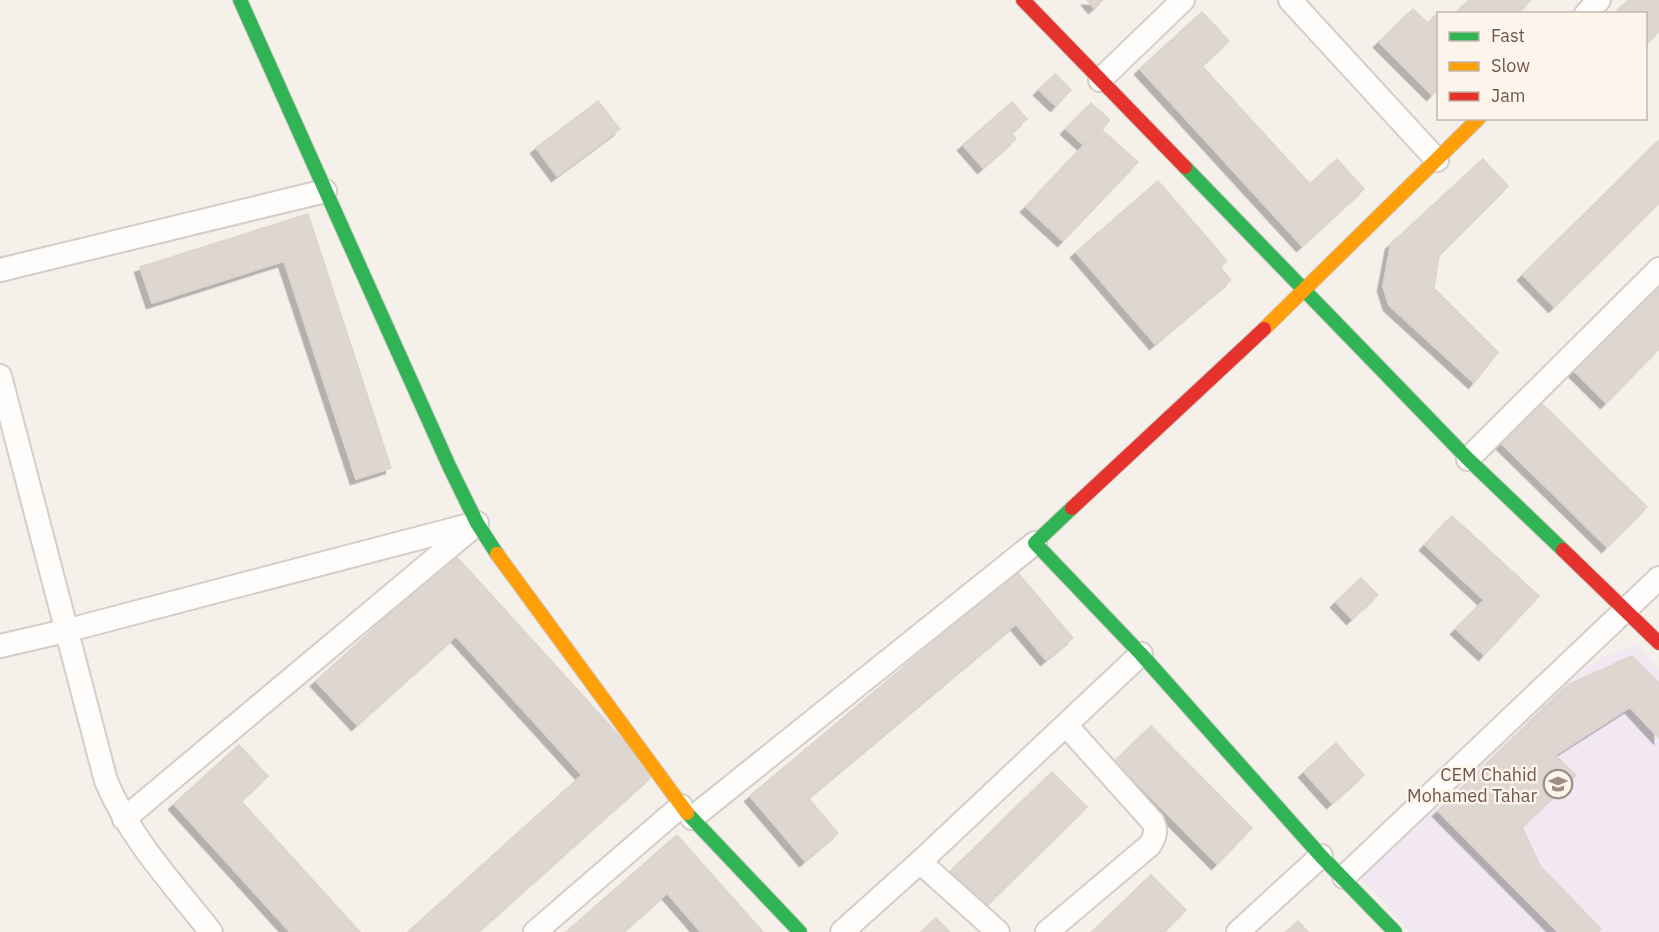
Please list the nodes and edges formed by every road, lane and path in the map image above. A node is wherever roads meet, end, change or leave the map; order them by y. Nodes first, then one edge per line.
1 (240, 0) edge
2 (1023, 0) edge
3 (1183, 0) edge
4 (1290, 0) edge
5 (1599, 0) edge
6 (1588, 12) edge
7 (1100, 80) junction
8 (1477, 120) edge
9 (1437, 160) junction
10 (325, 190) junction
11 (1659, 269) edge
12 (0, 270) edge
13 (1306, 290) junction
14 (0, 375) edge
15 (1468, 459) junction
16 (477, 523) junction
17 (1035, 543) junction
18 (1659, 578) edge
19 (1626, 611) junction
20 (65, 632) junction
21 (1659, 644) edge
22 (0, 646) edge
23 (1141, 654) junction
24 (1066, 725) junction
25 (686, 812) junction
26 (124, 819) junction
27 (1321, 856) junction
28 (920, 862) junction
29 (1344, 877) junction
30 (211, 932) edge
31 (535, 932) edge
32 (800, 932) edge
33 (842, 932) edge
34 (998, 932) edge
35 (1047, 932) edge
36 (1238, 932) edge
37 (1395, 932) edge

1 - 10 street
2 - 7 street
3 - 7 street
4 - 9 street
5 - 6 street
7 - 13 street
8 - 9 street
9 - 13 street
10 - 12 street
10 - 16 street
11 - 15 street
13 - 15 street
13 - 17 street
14 - 20 street
15 - 19 street
16 - 20 street
16 - 25 street
16 - 26 street
17 - 23 street
17 - 25 street
18 - 19 street
19 - 21 street
19 - 29 street
20 - 22 street
20 - 26 street
23 - 24 street
23 - 27 street
24 - 28 street
24 - 35 street
25 - 31 street
25 - 32 street
26 - 30 street
27 - 29 street
27 - 36 street
28 - 33 street
28 - 34 street
29 - 37 street

